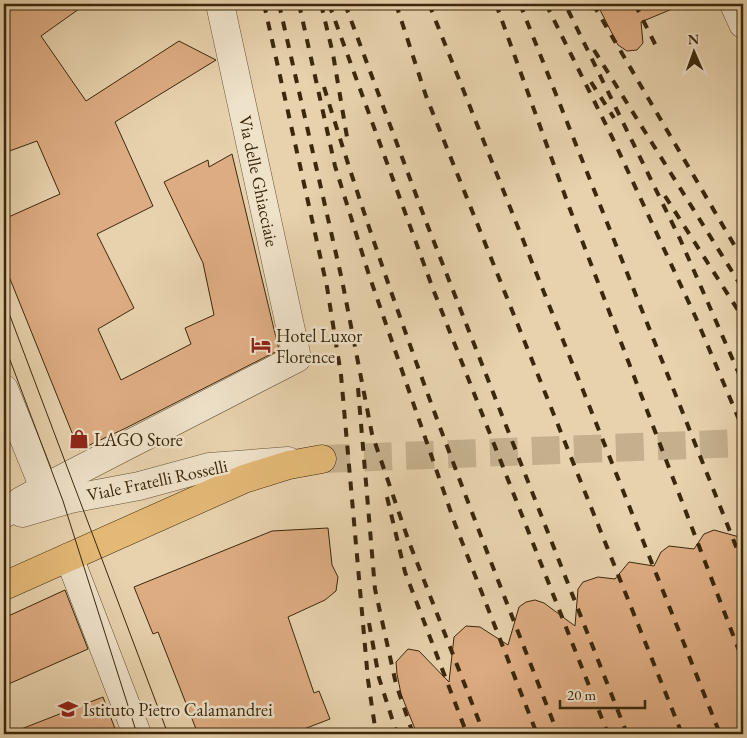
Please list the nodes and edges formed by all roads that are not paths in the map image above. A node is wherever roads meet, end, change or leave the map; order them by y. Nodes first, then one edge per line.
1 (220, 4) edge
2 (734, 4) edge
3 (743, 24) edge
4 (298, 358) joint
5 (4, 389) edge
6 (317, 459) joint
7 (44, 488) junction
8 (4, 516) edge
9 (69, 557) junction
10 (4, 586) edge
11 (138, 734) edge

1 - 4 street, Via delle Ghiacciaie
2 - 3 street
4 - 7 street, Viale Fratelli Rosselli
5 - 7 street
6 - 8 street, Viale Fratelli Rosselli
6 - 9 main road
7 - 8 street, Viale Fratelli Rosselli
9 - 10 main road
9 - 11 street

